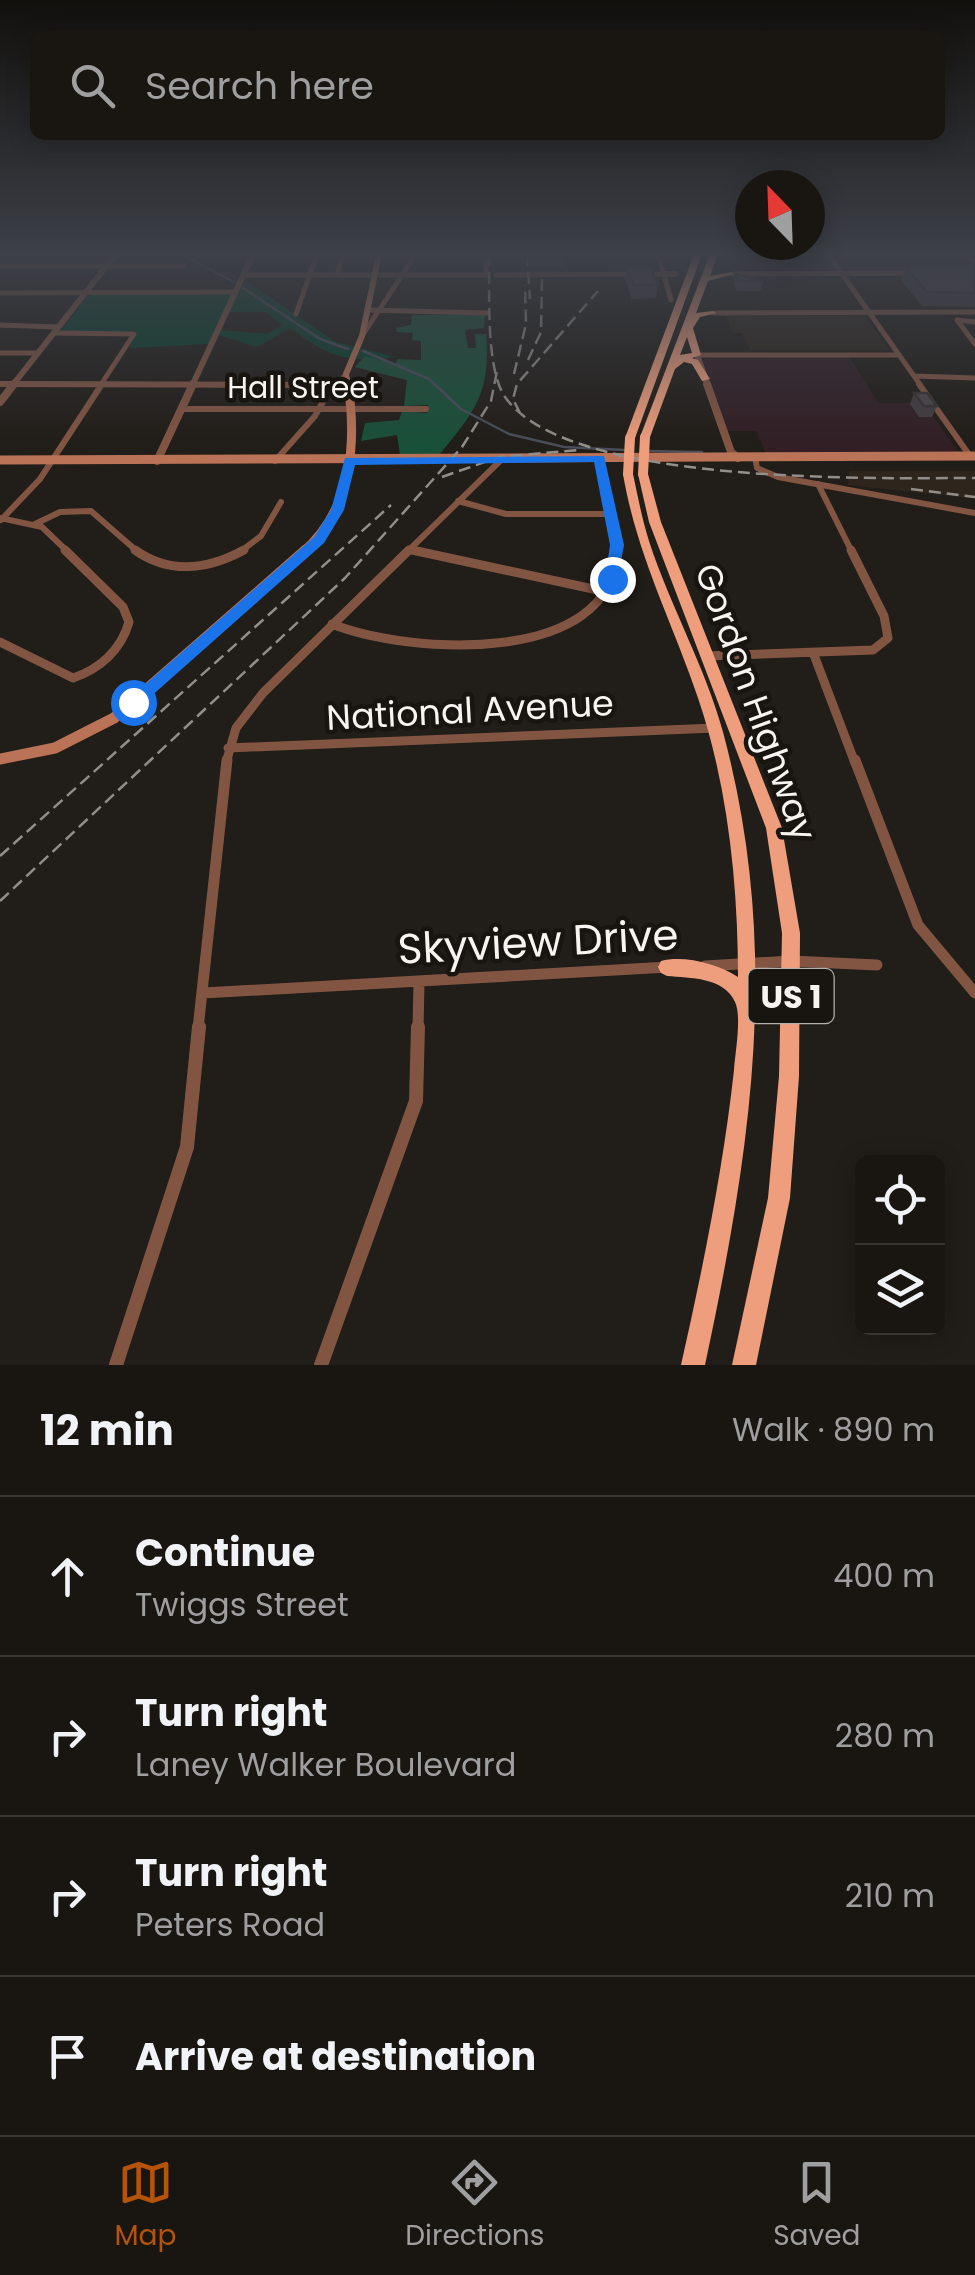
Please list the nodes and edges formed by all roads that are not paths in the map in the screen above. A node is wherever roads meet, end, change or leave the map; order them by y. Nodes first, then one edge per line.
1 (66, 318) edge
2 (223, 318) edge
3 (366, 318) edge
4 (376, 318) edge
5 (669, 318) edge
6 (674, 318) edge
7 (692, 318) edge
8 (695, 318) edge
9 (873, 318) edge
10 (975, 322) edge
11 (0, 325) edge
12 (56, 330) junction
13 (668, 332) junction
14 (686, 332) junction
15 (975, 344) edge
16 (359, 345) junction
17 (0, 353) edge
18 (38, 353) junction
19 (697, 355) junction
20 (899, 355) junction
21 (678, 360) junction
22 (346, 375) junction
23 (914, 376) junction
24 (975, 378) edge
25 (705, 379) junction
26 (0, 384) edge
27 (14, 384) junction
28 (102, 385) junction
29 (192, 385) junction
30 (270, 385) junction
31 (331, 386) junction
32 (0, 402) edge
33 (181, 409) junction
34 (262, 409) junction
35 (320, 409) junction
36 (351, 409) junction
37 (426, 409) dead end
38 (646, 431) junction
39 (973, 456) edge
40 (755, 457) junction
41 (738, 458) junction
42 (599, 459) junction
43 (0, 460) edge
44 (501, 460) junction
45 (52, 461) junction
46 (157, 461) junction
47 (275, 461) junction
48 (349, 461) junction
49 (818, 484) junction
50 (458, 501) junction
51 (281, 502) dead end
52 (611, 514) junction
53 (975, 514) edge
54 (1, 520) edge
55 (39, 526) junction
56 (409, 549) junction
57 (607, 592) junction
58 (332, 624) junction
59 (0, 642) edge
60 (814, 655) junction
61 (706, 656) junction
62 (714, 728) junction
63 (228, 748) junction
64 (0, 759) edge
65 (792, 961) junction
66 (749, 964) junction
67 (878, 964) dead end
68 (667, 967) junction
69 (419, 982) junction
70 (203, 993) junction
71 (975, 994) edge
72 (748, 1010) junction
73 (116, 1365) edge
74 (322, 1365) edge
75 (693, 1365) edge
76 (744, 1365) edge

1 - 12 street
2 - 29 street
3 - 16 main road
4 - 16 street
5 - 13 highway
6 - 13 highway, Gordon Highway / US 1
7 - 14 highway, Gordon Highway / US 1
8 - 14 highway
9 - 20 street
10 - 15 street
11 - 12 street
12 - 18 street
12 - 28 street
13 - 62 highway, Gordon Highway / US 1, bridge
14 - 19 highway
14 - 38 highway, Gordon Highway / US 1
16 - 22 main road
17 - 18 street
18 - 27 street
19 - 20 street
19 - 21 highway
19 - 25 street
20 - 23 street
21 - 25 highway
21 - 38 highway
22 - 31 street
22 - 36 main road
23 - 24 street
23 - 39 street
25 - 41 street
26 - 27 street
27 - 28 street
27 - 32 street
28 - 29 street
28 - 45 street
29 - 30 street
29 - 33 street
30 - 31 street
30 - 34 street
31 - 35 street
33 - 34 street, Hall Street
33 - 46 street
34 - 35 street, Hall Street
35 - 36 street, Hall Street
35 - 47 street
36 - 37 street, Hall Street
36 - 48 main road
38 - 61 highway, Gordon Highway / US 1, bridge
39 - 40 main road
40 - 41 main road
40 - 49 street
41 - 42 main road
42 - 44 main road
42 - 52 street
43 - 45 main road
44 - 48 main road
44 - 50 street
45 - 46 main road
45 - 54 street
46 - 47 main road
47 - 48 main road
48 - 64 main road
49 - 53 street
49 - 60 street
50 - 52 street
50 - 56 street
51 - 55 street
52 - 57 street
54 - 55 street
55 - 59 street
56 - 57 street
56 - 58 street
57 - 58 street
58 - 63 street
60 - 61 street
60 - 71 street
61 - 65 highway, Gordon Highway / US 1
62 - 63 street, National Avenue
62 - 66 highway, Gordon Highway / US 1
63 - 70 street
65 - 66 street, Skyview Drive
65 - 67 street, Skyview Drive
65 - 76 highway, Gordon Highway / US 1
66 - 68 street, Skyview Drive
66 - 72 highway, Gordon Highway / US 1
68 - 69 street, Skyview Drive
68 - 72 highway
69 - 70 street, Skyview Drive
69 - 74 street
70 - 73 street
72 - 75 highway, Gordon Highway / US 1

